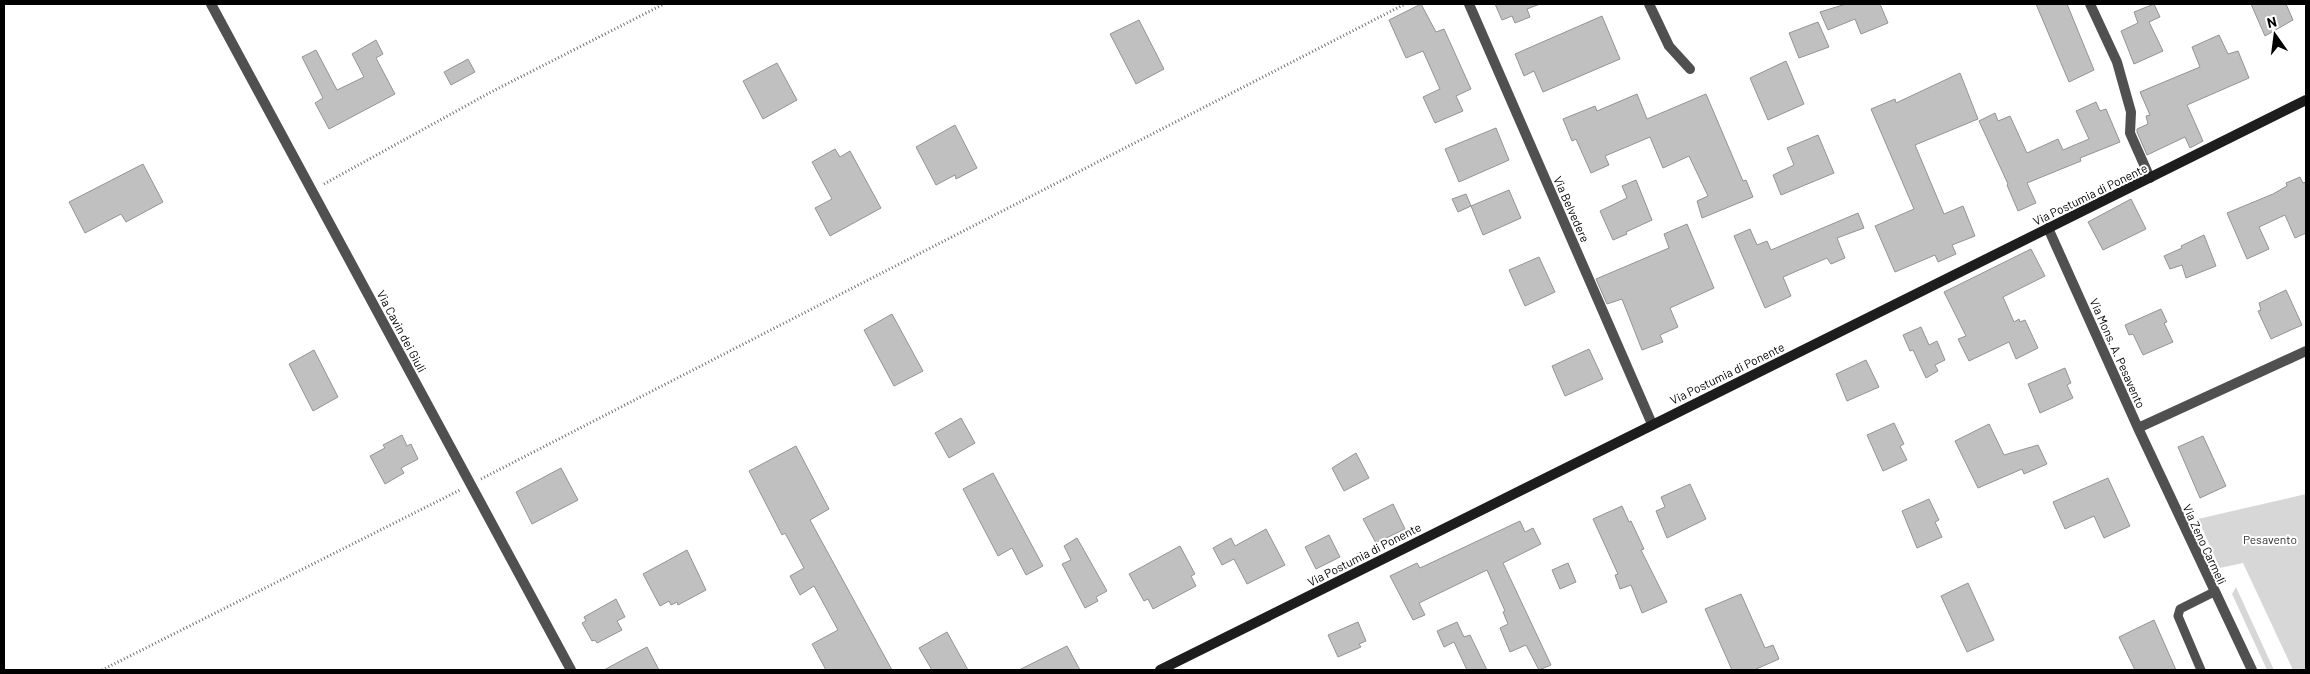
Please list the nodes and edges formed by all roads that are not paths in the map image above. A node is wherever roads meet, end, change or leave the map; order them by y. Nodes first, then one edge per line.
1 (211, 4) edge
2 (1469, 4) edge
3 (1649, 4) edge
4 (2090, 4) edge
5 (1690, 69) dead end
6 (2306, 100) edge
7 (2150, 178) junction
8 (2048, 228) junction
9 (2306, 351) edge
10 (1652, 424) junction
11 (2138, 428) junction
12 (2214, 592) junction
13 (571, 670) edge
14 (1160, 670) edge
15 (2201, 670) edge
16 (2252, 670) edge

1 - 13 street, Via Cavin dei Giuli
2 - 10 street, Via Belvedere
3 - 5 street
4 - 7 street
6 - 7 main road, Via Postumia di Ponente
7 - 8 main road, Via Postumia di Ponente
8 - 10 main road, Via Postumia di Ponente
8 - 11 street, Via Mons. A. Pesavento
9 - 11 street, Via Mons. A. Pesavento
10 - 14 main road, Via Postumia di Ponente
11 - 12 street, Via Zeno Carmeli
12 - 15 lane
12 - 16 street, Via Zeno Carmeli

